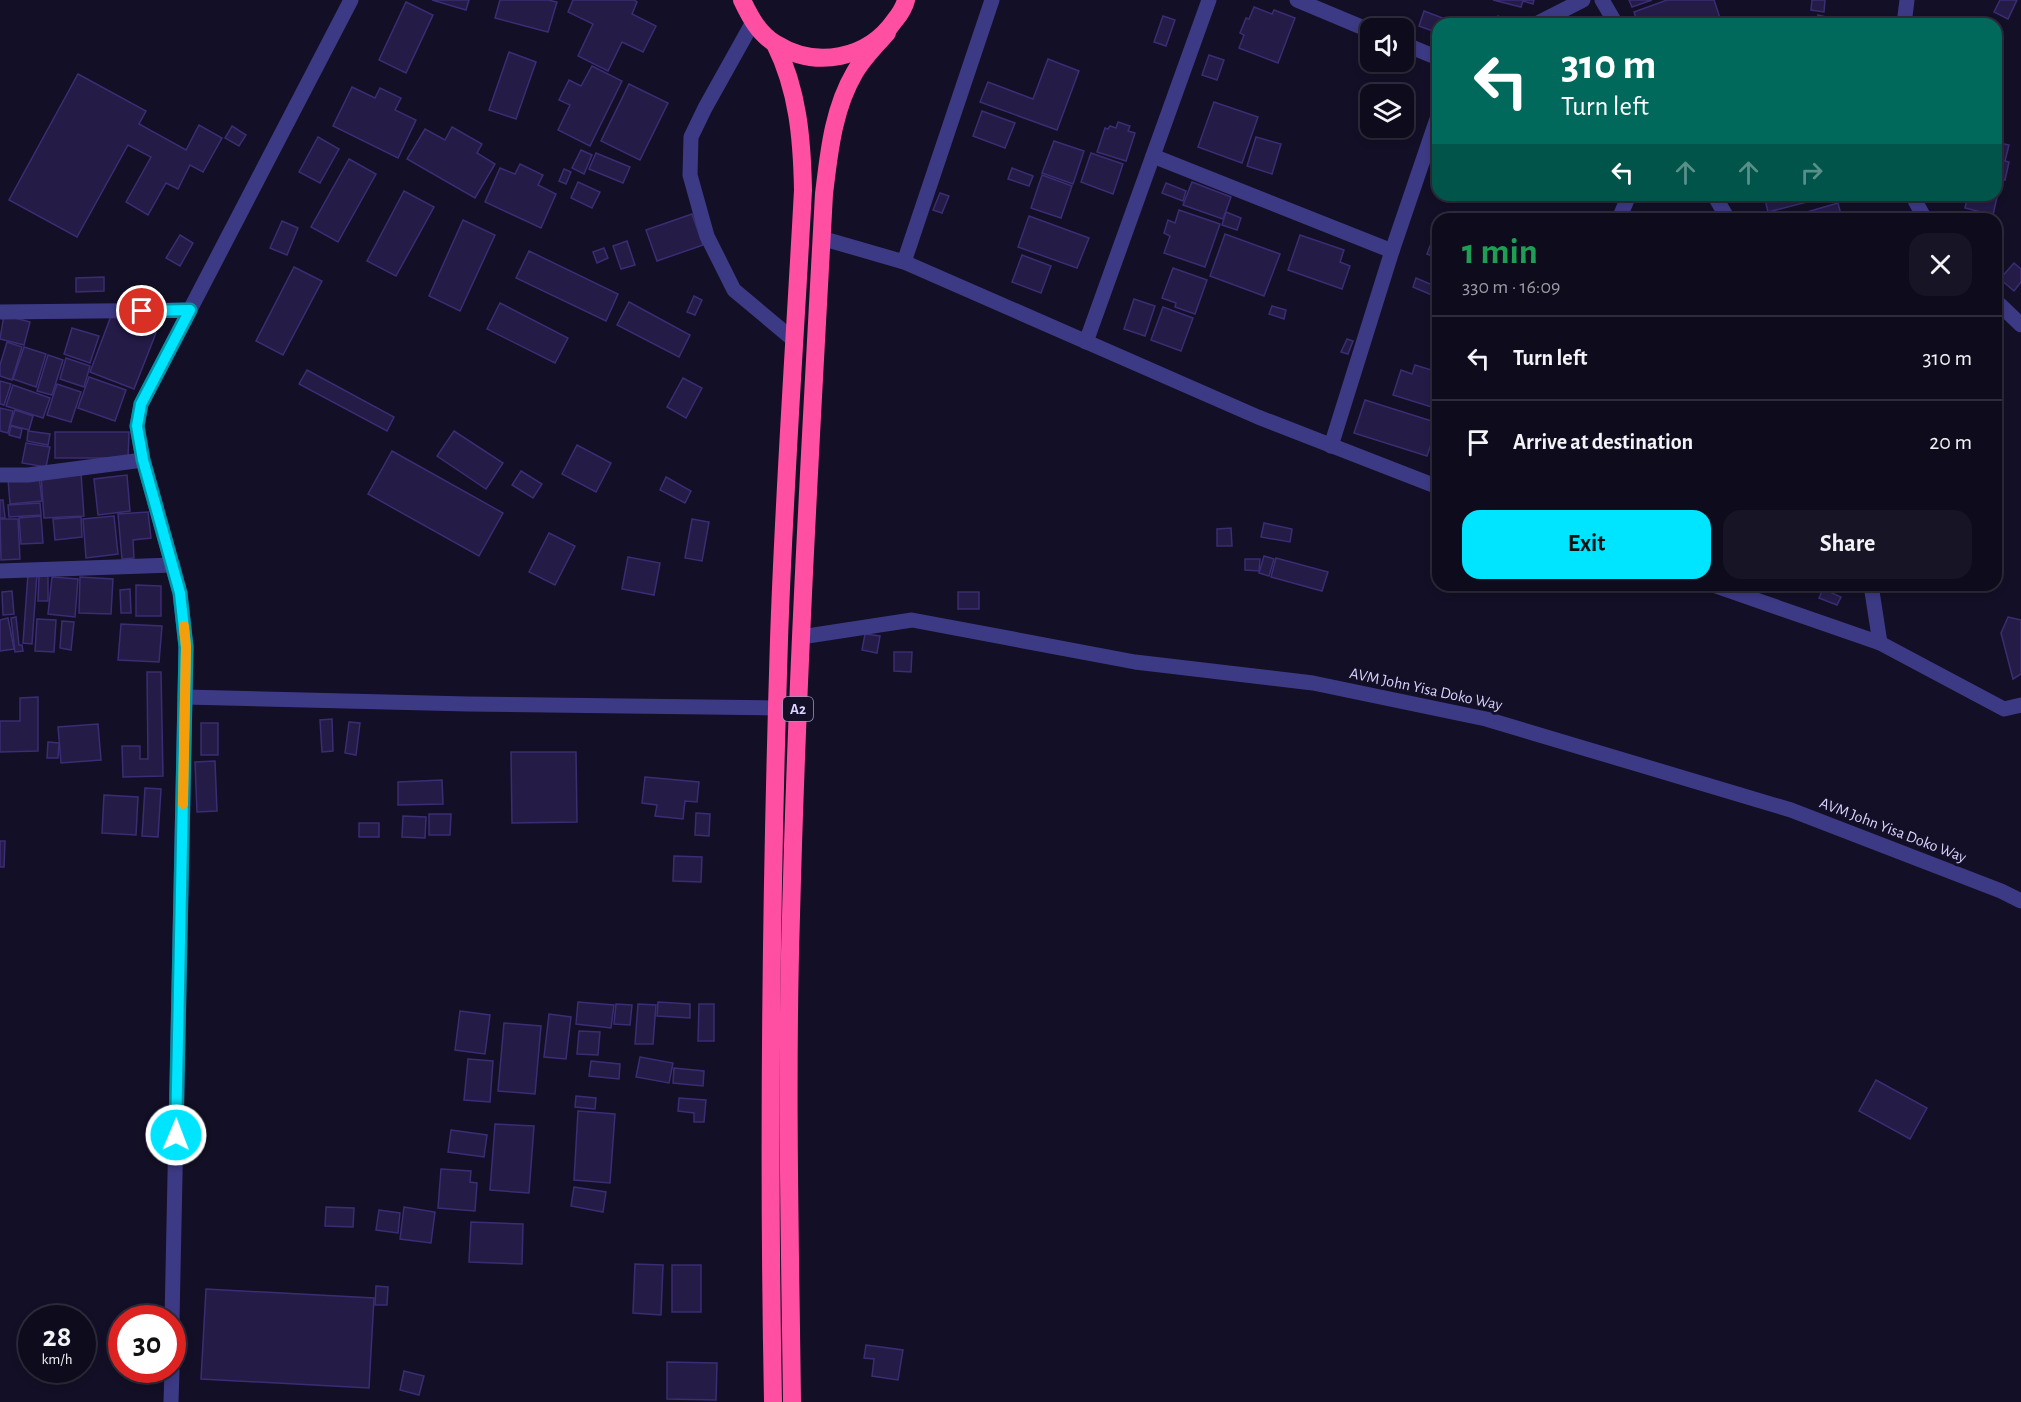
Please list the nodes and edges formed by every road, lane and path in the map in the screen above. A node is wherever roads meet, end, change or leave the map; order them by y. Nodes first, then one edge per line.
1 (351, 0) edge
2 (742, 0) edge
3 (906, 0) edge
4 (992, 0) edge
5 (1209, 0) edge
6 (1297, 0) edge
7 (1583, 0) edge
8 (1602, 0) edge
9 (1907, 0) edge
10 (1548, 18) edge
11 (1612, 18) edge
12 (1905, 18) edge
13 (753, 22) junction
14 (1360, 26) edge
15 (887, 33) junction
16 (775, 44) junction
17 (1414, 48) edge
18 (1432, 56) edge
19 (1432, 134) edge
20 (1153, 156) junction
21 (821, 238) junction
22 (1392, 251) junction
23 (904, 262) junction
24 (2002, 307) edge
25 (190, 310) junction
26 (0, 312) edge
27 (2021, 325) edge
28 (795, 341) junction
29 (1086, 342) junction
30 (1331, 446) junction
31 (143, 460) junction
32 (0, 475) edge
33 (1432, 485) edge
34 (173, 565) junction
35 (0, 571) edge
36 (1730, 591) edge
37 (1872, 591) edge
38 (801, 637) junction
39 (1880, 643) junction
40 (185, 697) junction
41 (2021, 705) edge
42 (777, 708) junction
43 (2021, 901) edge
44 (172, 1305) edge
45 (172, 1383) edge
46 (171, 1402) edge
47 (773, 1402) edge
48 (792, 1402) edge

1 - 25 street
2 - 13 highway
3 - 15 highway
4 - 23 street
5 - 20 street
6 - 14 street
7 - 10 street
8 - 11 street
9 - 12 street
13 - 16 highway
13 - 28 street
15 - 16 highway
15 - 21 highway, A2
16 - 28 highway, A2
17 - 18 street
19 - 22 street
20 - 22 street
20 - 29 street
21 - 23 street
21 - 38 highway, A2
22 - 30 street
23 - 29 street
24 - 27 street
25 - 26 street
25 - 31 street
28 - 42 highway, A2
29 - 30 street
30 - 33 street
31 - 32 street
31 - 34 street
34 - 35 street
34 - 40 street
36 - 39 street
37 - 39 street
38 - 43 street, AVM John Yisa Doko Way
38 - 48 highway, A2
39 - 41 street
40 - 42 street
40 - 44 street
42 - 47 highway, A2
45 - 46 street

